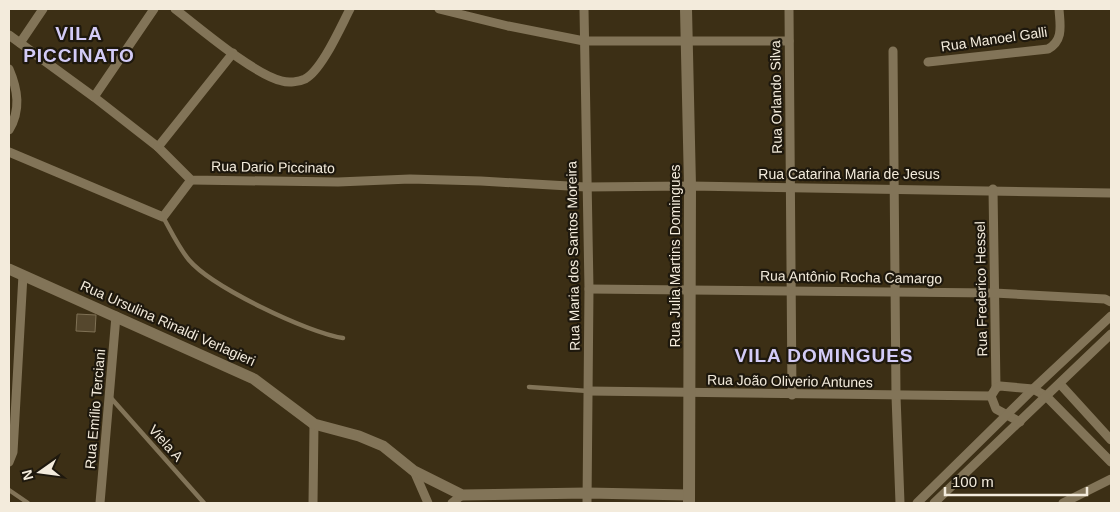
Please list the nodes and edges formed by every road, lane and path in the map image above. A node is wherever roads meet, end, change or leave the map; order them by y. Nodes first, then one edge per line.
1 (43, 9) edge
2 (154, 9) edge
3 (175, 9) edge
4 (350, 9) edge
5 (439, 9) edge
6 (584, 9) edge
7 (686, 9) edge
8 (789, 9) edge
9 (1059, 9) edge
10 (9, 35) edge
11 (686, 40) junction
12 (584, 41) junction
13 (789, 41) junction
14 (9, 42) edge
15 (20, 43) junction
16 (893, 51) dead end
17 (233, 53) junction
18 (928, 62) dead end
19 (9, 68) edge
20 (94, 97) junction
21 (9, 130) edge
22 (158, 147) junction
23 (9, 152) edge
24 (191, 180) junction
25 (690, 186) junction
26 (586, 188) junction
27 (894, 188) junction
28 (792, 189) junction
29 (993, 189) junction
30 (1111, 193) edge
31 (163, 217) junction
32 (9, 269) edge
33 (23, 275) junction
34 (589, 289) junction
35 (690, 289) junction
36 (792, 290) junction
37 (895, 291) junction
38 (994, 293) junction
39 (1111, 302) edge
40 (116, 316) junction
41 (1111, 316) edge
42 (1111, 334) edge
43 (343, 338) dead end
44 (1060, 384) junction
45 (529, 388) dead end
46 (1033, 389) junction
47 (588, 391) junction
48 (993, 392) junction
49 (690, 393) junction
50 (792, 395) junction
51 (896, 396) junction
52 (1046, 396) junction
53 (110, 398) junction
54 (1006, 416) junction
55 (1020, 422) junction
56 (314, 424) junction
57 (1111, 440) edge
58 (9, 462) edge
59 (1111, 462) edge
60 (414, 471) junction
61 (1111, 479) edge
62 (9, 490) edge
63 (462, 494) junction
64 (587, 498) edge
65 (689, 499) edge
66 (1070, 502) edge
67 (28, 503) edge
68 (100, 503) edge
69 (204, 503) edge
70 (314, 503) edge
71 (428, 503) edge
72 (452, 503) edge
73 (900, 503) edge
74 (917, 503) edge
75 (934, 503) edge

1 - 15 street
2 - 20 street
3 - 17 street
4 - 17 street
5 - 12 street
6 - 12 street, Rua Maria dos Santos Moreira
7 - 11 main road, Rua Julia Martins Domingues
8 - 13 street, Rua Orlando Silva
9 - 18 street, Rua Manoel Galli
10 - 15 street
11 - 12 street
11 - 13 street
11 - 25 main road, Rua Julia Martins Domingues
12 - 26 street, Rua Maria dos Santos Moreira
13 - 28 street, Rua Orlando Silva
14 - 15 street
15 - 20 street
16 - 27 street
17 - 22 street
19 - 21 street
20 - 22 street
22 - 24 street
23 - 31 street
24 - 26 street, Rua Dario Piccinato
24 - 31 street
25 - 26 street, Rua Catarina Maria de Jesus
25 - 28 street, Rua Catarina Maria de Jesus
25 - 35 main road, Rua Julia Martins Domingues
26 - 34 street, Rua Maria dos Santos Moreira
27 - 28 street, Rua Catarina Maria de Jesus
27 - 29 street, Rua Catarina Maria de Jesus
27 - 37 street
28 - 36 street, Rua Orlando Silva
29 - 30 street, Rua Catarina Maria de Jesus
29 - 38 street, Rua Frederico Hessel
31 - 43 lane
32 - 33 street, Rua Ursulina Rinaldi Verlagieri
33 - 40 street, Rua Ursulina Rinaldi Verlagieri
33 - 58 street
34 - 35 street, Rua Antônio Rocha Camargo
34 - 47 street, Rua Maria dos Santos Moreira
35 - 36 street, Rua Antônio Rocha Camargo
35 - 49 main road, Rua Julia Martins Domingues
36 - 37 street, Rua Antônio Rocha Camargo
36 - 50 street, Rua Orlando Silva
37 - 38 street, Rua Antônio Rocha Camargo
37 - 51 street
38 - 39 street, Rua Antônio Rocha Camargo
38 - 48 street, Rua Frederico Hessel
40 - 53 street, Rua Emílio Terciani
40 - 56 street, Rua Ursulina Rinaldi Verlagieri
41 - 46 street
42 - 44 street
44 - 52 street
44 - 57 street
45 - 47 lane
46 - 48 street, Rua João Oliverio Antunes
46 - 52 street
46 - 54 street
47 - 49 street, Rua João Oliverio Antunes
47 - 64 street, Rua Maria dos Santos Moreira
48 - 51 street, Rua João Oliverio Antunes
48 - 54 street
49 - 50 street, Rua João Oliverio Antunes
49 - 65 main road, Rua Julia Martins Domingues
50 - 51 street, Rua João Oliverio Antunes
51 - 73 street
52 - 55 street
52 - 59 street
53 - 68 street, Rua Emílio Terciani
53 - 69 lane, Viela A
54 - 55 street
54 - 74 street
55 - 75 street
56 - 60 street, Rua Ursulina Rinaldi Verlagieri
56 - 70 street
60 - 63 street, Rua Ursulina Rinaldi Verlagieri
60 - 71 street
61 - 66 street
62 - 67 lane
63 - 64 street, Rua Ursulina Rinaldi Verlagieri
63 - 72 street
64 - 65 street, Rua Ursulina Rinaldi Verlagieri

